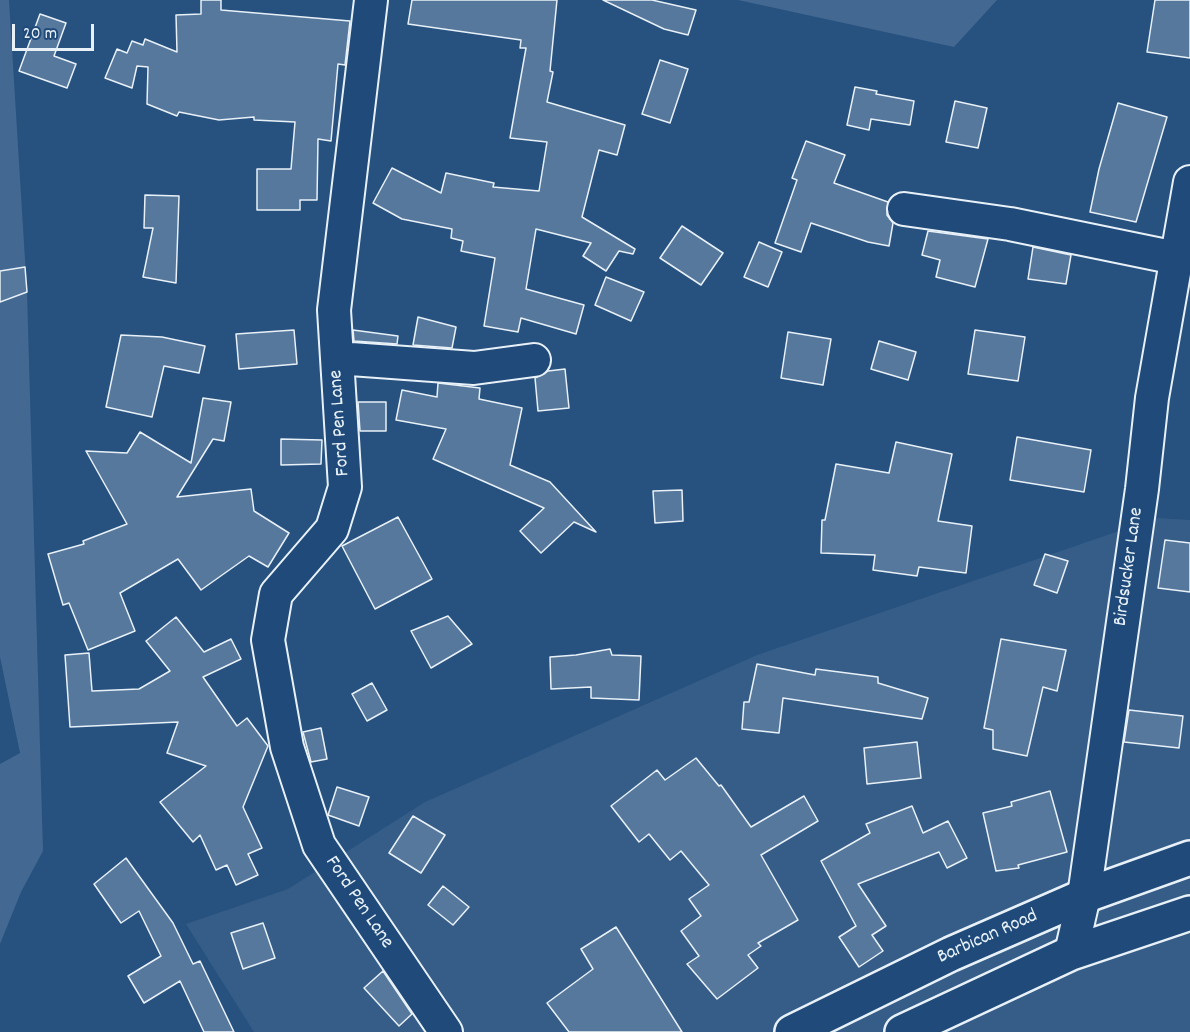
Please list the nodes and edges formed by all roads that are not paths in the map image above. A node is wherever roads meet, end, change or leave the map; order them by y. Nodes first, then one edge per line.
1 (371, 0) edge
2 (1190, 182) edge
3 (904, 209) dead end
4 (1176, 258) junction
5 (337, 358) junction
6 (534, 360) dead end
7 (1190, 858) edge
8 (1084, 896) junction
9 (1190, 914) edge
10 (1071, 953) junction
11 (446, 1032) edge
12 (792, 1032) edge
13 (902, 1032) edge

1 - 5 street, Ford Pen Lane
2 - 4 street, Birdsucker Lane
3 - 4 street
4 - 8 street, Birdsucker Lane
5 - 6 street
5 - 11 street, Ford Pen Lane
7 - 8 main road, Barbican Road
8 - 10 street, Birdsucker Lane
8 - 12 main road, Barbican Road
9 - 10 main road
10 - 13 main road

